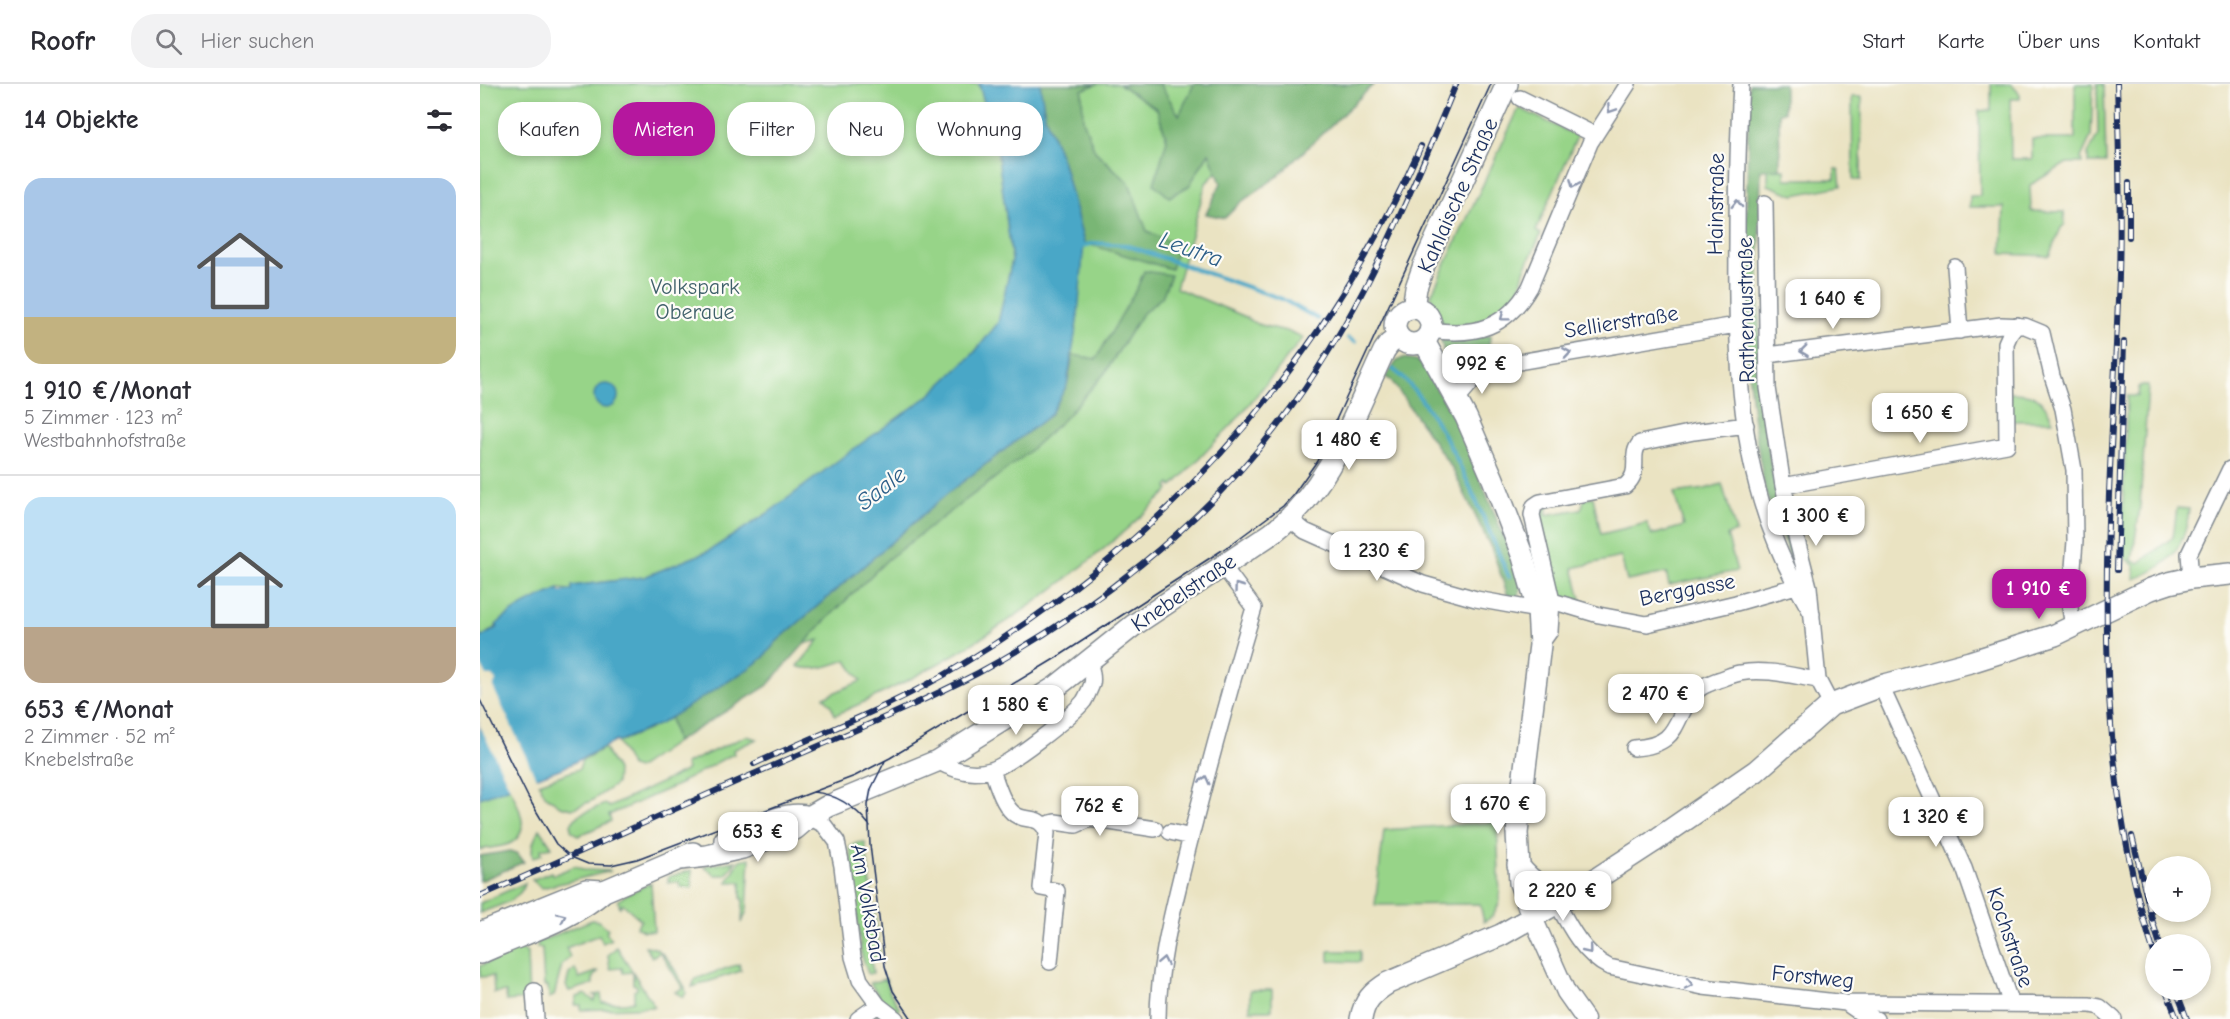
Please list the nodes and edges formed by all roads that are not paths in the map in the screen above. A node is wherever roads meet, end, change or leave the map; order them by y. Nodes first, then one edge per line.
1 (1628, 84) edge
2 (1741, 84) edge
3 (1513, 91) edge
4 (1595, 135) junction
5 (1765, 203) dead end
6 (1955, 267) dead end
7 (1413, 308) junction
8 (1736, 325) junction
9 (2017, 325) junction
10 (1960, 331) junction
11 (1427, 335) junction
12 (1399, 336) junction
13 (1768, 355) junction
14 (1457, 399) junction
15 (1746, 425) junction
16 (2230, 470) edge
17 (1784, 486) junction
18 (1286, 523) junction
19 (1222, 566) junction
20 (2230, 574) edge
21 (2190, 578) junction
22 (1796, 586) junction
23 (1545, 605) junction
24 (1812, 614) junction
25 (2073, 627) junction
26 (1089, 661) junction
27 (1818, 680) junction
28 (1881, 687) junction
29 (1831, 705) junction
30 (1634, 748) dead end
31 (937, 761) junction
32 (992, 770) junction
33 (809, 817) junction
34 (1044, 825) junction
35 (1191, 837) junction
36 (1518, 865) junction
37 (604, 891) junction
38 (1565, 898) junction
39 (1533, 918) junction
40 (480, 933) edge
41 (480, 953) edge
42 (1050, 962) dead end
43 (534, 991) dead end
44 (1846, 1003) junction
45 (2011, 1004) junction
46 (878, 1005) junction
47 (2100, 1013) edge
48 (536, 1019) edge
49 (858, 1019) edge
50 (896, 1019) edge
51 (1158, 1019) edge
52 (1361, 1019) edge
53 (1585, 1019) edge
54 (1876, 1019) edge
55 (2114, 1019) edge

1 -> 4 street
8 -> 2 street, Hainstraße
3 - 4 street
3 - 7 main road, Kahlaische Straße
4 -> 11 street
5 - 13 street, Rathenaustraße
6 - 10 street
7 - 11 main road
7 - 12 main road
14 -> 8 street, Sellierstraße
8 - 15 street, Hainstraße
9 - 10 street
9 - 17 street
9 - 25 street
10 -> 13 street
11 - 12 main road
11 - 14 main road
12 - 18 main road, Knebelstraße
13 - 17 street, Rathenaustraße
14 - 23 main road
15 - 22 street, Hainstraße
15 - 23 street
16 - 21 street
17 - 24 street, Rathenaustraße
18 - 19 main road, Knebelstraße
18 - 23 street, Berggasse
19 - 26 main road, Knebelstraße
35 -> 19 street
20 - 21 main road
21 - 25 main road
22 - 23 street, Berggasse
22 - 24 street, Hainstraße
23 - 36 main road
24 - 27 street, Rathenaustraße
25 - 28 main road
26 - 31 main road, Knebelstraße
26 - 32 street
27 - 29 street, Rathenaustraße
27 - 30 street
28 - 29 main road
28 - 45 street, Kochstraße
29 - 38 main road
31 - 32 street
31 - 33 main road, Knebelstraße
32 - 34 street
33 - 37 main road, Knebelstraße
33 - 46 street, Am Volksbad
34 - 35 street
34 - 42 street
51 -> 35 street
36 - 38 main road
36 - 39 main road
37 - 40 main road, Knebelstraße
41 -> 37 main road, Knebelstraße
38 - 39 main road
38 -> 44 street, Forstweg
39 - 52 main road
39 - 53 street
43 - 48 street
44 - 45 street, Forstweg
44 - 54 street
45 - 47 street, Forstweg
46 - 49 street
46 - 50 street, Am Volksbad
47 - 55 street, Forstweg

